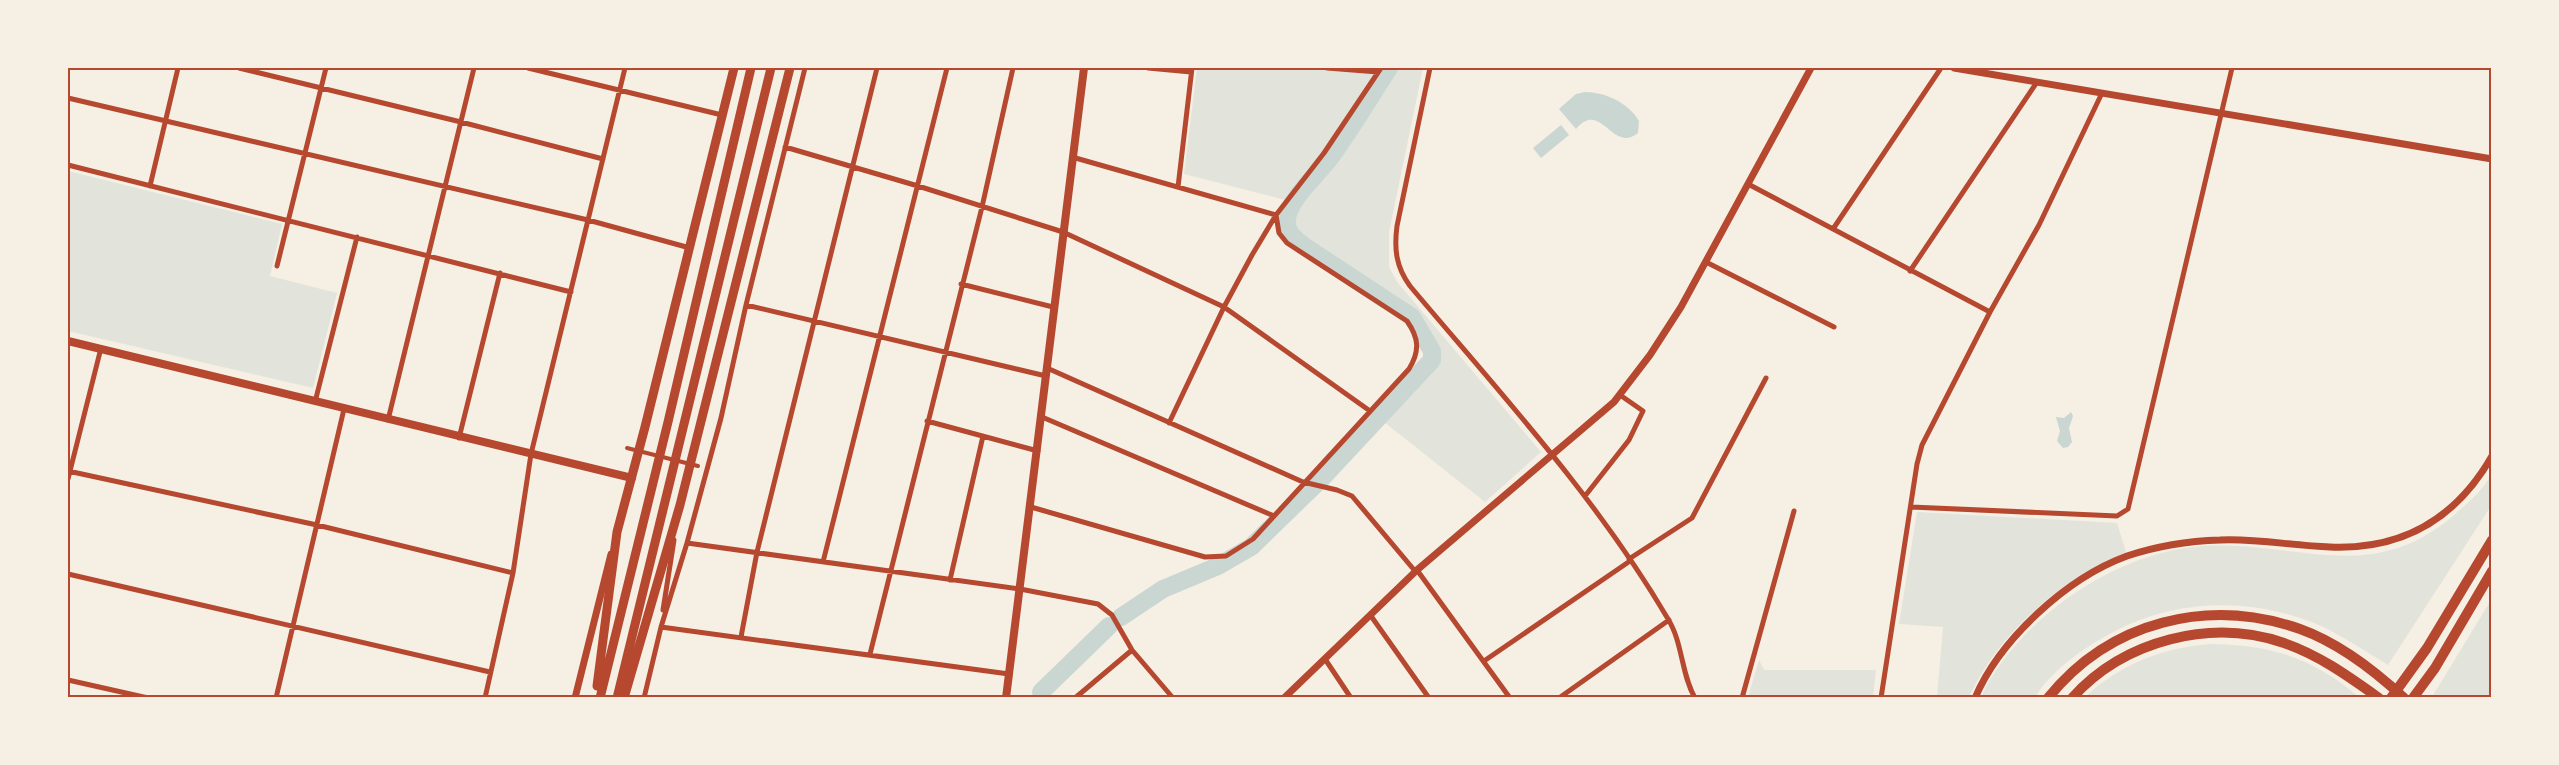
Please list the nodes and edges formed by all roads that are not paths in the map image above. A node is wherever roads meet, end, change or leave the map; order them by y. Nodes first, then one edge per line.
1 (178, 68) edge
2 (239, 68) edge
3 (326, 68) edge
4 (474, 68) edge
5 (528, 68) edge
6 (626, 68) edge
7 (734, 68) edge
8 (751, 68) edge
9 (771, 68) edge
10 (790, 68) edge
11 (805, 68) edge
12 (877, 68) edge
13 (948, 68) edge
14 (1013, 68) edge
15 (1084, 68) edge
16 (1148, 68) edge
17 (1327, 68) edge
18 (1430, 68) edge
19 (1811, 68) edge
20 (1941, 68) edge
21 (1954, 68) edge
22 (2232, 68) edge
23 (1379, 69) edge
24 (1191, 70) edge
25 (2037, 82) junction
26 (321, 88) junction
27 (620, 90) junction
28 (2102, 93) junction
29 (68, 98) edge
30 (2221, 112) junction
31 (722, 115) junction
32 (164, 121) junction
33 (461, 122) junction
34 (785, 147) junction
35 (304, 154) junction
36 (1072, 158) junction
37 (603, 159) junction
38 (2492, 159) edge
39 (68, 165) edge
40 (853, 167) junction
41 (1748, 184) junction
42 (150, 186) junction
43 (918, 186) junction
44 (1178, 187) junction
45 (445, 188) junction
46 (982, 207) junction
47 (1276, 215) junction
48 (288, 220) junction
49 (588, 220) junction
50 (1833, 229) junction
51 (1063, 232) junction
52 (357, 237) junction
53 (690, 248) junction
54 (430, 255) junction
55 (1706, 262) junction
56 (277, 266) dead end
57 (1910, 271) junction
58 (500, 274) junction
59 (961, 284) junction
60 (571, 292) junction
61 (746, 305) junction
62 (1054, 307) junction
63 (1224, 307) junction
64 (1990, 312) junction
65 (815, 321) junction
66 (1834, 327) dead end
67 (880, 336) junction
68 (68, 341) edge
69 (101, 348) junction
70 (944, 352) junction
71 (1046, 372) junction
72 (1766, 378) dead end
73 (1620, 395) junction
74 (315, 402) junction
75 (344, 409) junction
76 (1370, 411) junction
77 (1042, 417) junction
78 (388, 420) junction
79 (927, 421) junction
80 (1169, 423) junction
81 (983, 436) junction
82 (460, 438) junction
83 (627, 448) dead end
84 (1038, 452) junction
85 (531, 454) junction
86 (1550, 454) junction
87 (2492, 456) edge
88 (698, 466) dead end
89 (68, 471) edge
90 (632, 478) junction
91 (68, 479) edge
92 (1304, 482) junction
93 (1585, 496) junction
94 (1031, 507) junction
95 (1911, 507) junction
96 (1794, 511) dead end
97 (1274, 516) junction
98 (677, 518) junction
99 (317, 525) junction
100 (617, 532) junction
101 (2492, 540) edge
102 (687, 543) junction
103 (757, 552) junction
104 (1630, 560) junction
105 (822, 562) junction
106 (1416, 571) junction
107 (2492, 571) edge
108 (888, 572) junction
109 (512, 573) junction
110 (68, 574) edge
111 (950, 580) junction
112 (1020, 590) junction
113 (1371, 616) junction
114 (1669, 620) junction
115 (293, 626) junction
116 (661, 627) junction
117 (741, 637) junction
118 (1132, 650) junction
119 (870, 654) junction
120 (1324, 659) junction
121 (1484, 661) junction
122 (490, 672) junction
123 (1009, 674) junction
124 (68, 680) edge
125 (1692, 697) edge
126 (148, 698) edge
127 (276, 698) edge
128 (485, 698) edge
129 (574, 698) edge
130 (598, 698) edge
131 (617, 698) edge
132 (624, 698) edge
133 (644, 698) edge
134 (1006, 698) edge
135 (1075, 698) edge
136 (1173, 698) edge
137 (1284, 698) edge
138 (1351, 698) edge
139 (1430, 698) edge
140 (1510, 698) edge
141 (1559, 698) edge
142 (1742, 698) edge
143 (1882, 698) edge
144 (1975, 698) edge
145 (2048, 698) edge
146 (2072, 698) edge
147 (2379, 698) edge
148 (2391, 698) edge
149 (2404, 698) edge
150 (2413, 698) edge

1 - 32 street
2 - 26 street
3 - 26 street
4 - 33 street
5 - 27 street
6 - 27 street
7 - 31 highway
8 - 130 highway
9 - 131 highway
10 - 98 highway
11 - 34 street
12 - 40 street
13 - 43 street
14 - 46 street
15 - 36 main road
16 - 24 street
17 - 23 street
18 - 86 street
19 - 41 street
20 - 50 street
21 - 25 street
22 - 30 street
23 - 47 street
24 - 44 street
25 - 28 street
25 - 57 street
26 - 33 street
26 - 35 street
27 - 31 street
27 - 37 street
28 - 30 street
28 - 64 street
29 - 32 street
30 - 38 street
30 - 95 street
31 - 53 highway
32 - 35 street
32 - 42 street
33 - 37 street
33 - 45 street
34 - 40 street
34 - 61 street
35 - 45 street
35 - 48 street
36 - 44 street
36 - 51 main road
37 - 49 street
39 - 42 street
40 - 43 street
40 - 65 street
41 - 50 street
41 - 55 street
42 - 48 street
43 - 46 street
43 - 67 street
44 - 47 street
45 - 49 street
45 - 54 street
46 - 51 street
46 - 59 street
47 - 63 street
47 - 76 street
48 - 52 street
48 - 56 street
49 - 53 street
49 - 60 street
50 - 57 street
51 - 62 main road
51 - 63 street
52 - 54 street
52 - 74 street
53 - 90 highway
54 - 58 street
54 - 78 street
55 - 66 street
55 - 73 street
57 - 64 street
58 - 60 street
58 - 82 street
59 - 62 street
59 - 70 street
60 - 85 street
61 - 65 street
61 - 102 street
62 - 71 main road
63 - 76 street
63 - 80 street
64 - 95 street
65 - 67 street
65 - 103 street
67 - 70 street
67 - 105 street
68 - 69 main road
69 - 74 main road
69 - 89 street
70 - 71 street
70 - 79 street
71 - 77 main road
71 - 80 street
72 - 104 street
73 - 86 street
73 - 93 street
74 - 75 main road
75 - 78 main road
75 - 99 street
76 - 92 street
77 - 84 main road
77 - 97 street
78 - 82 main road
79 - 81 street
79 - 108 street
80 - 92 street
81 - 84 street
81 - 111 street
82 - 85 main road
83 - 88 street
84 - 94 main road
85 - 90 main road
85 - 109 street
86 - 93 street
86 - 106 street
87 - 144 street
89 - 91 street
89 - 99 street
90 - 100 highway
92 - 97 street
92 - 106 street
93 - 104 street
94 - 97 street
94 - 112 main road
95 - 143 street
96 - 142 street
98 - 116 street
98 - 132 highway
99 - 109 street
99 - 115 street
100 - 129 street
100 - 130 highway
101 - 148 highway
102 - 103 street
102 - 116 street
103 - 105 street
103 - 117 street
104 - 114 street
104 - 121 street
105 - 108 street
106 - 113 street
106 - 121 street
107 - 150 highway
108 - 111 street
108 - 119 street
109 - 122 street
110 - 115 street
111 - 112 street
112 - 118 street
112 - 123 main road
113 - 120 street
113 - 139 street
114 - 125 street
114 - 141 street
115 - 122 street
115 - 127 street
116 - 117 street
116 - 133 street
117 - 119 street
118 - 135 street
118 - 136 street
119 - 123 street
120 - 137 street
120 - 138 street
121 - 140 street
122 - 128 street
123 - 134 main road
124 - 126 street
145 - 149 highway
146 - 147 highway

